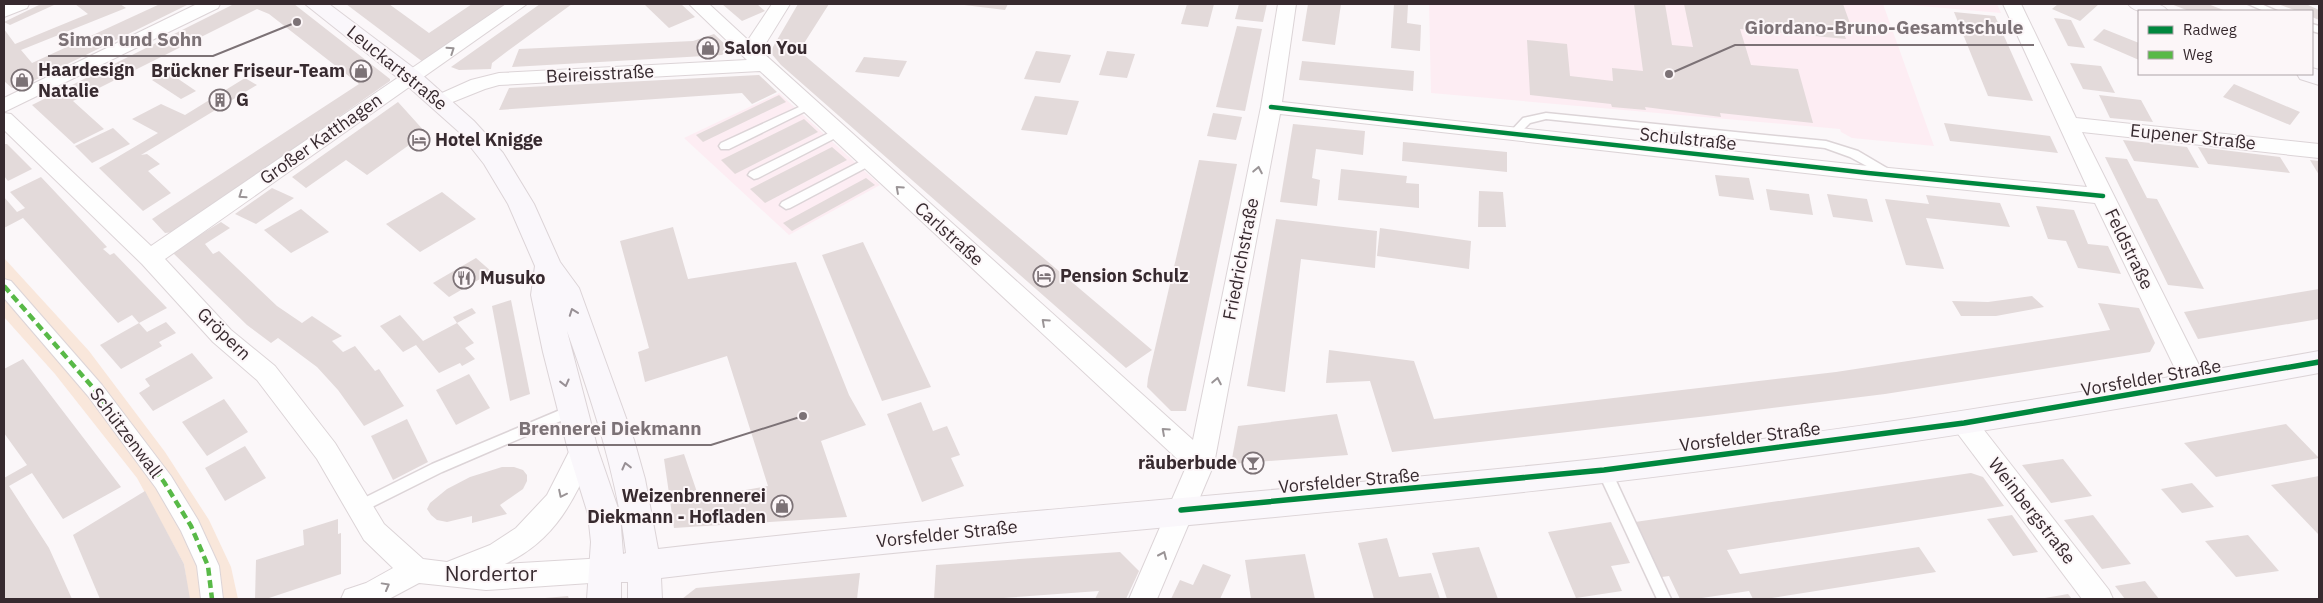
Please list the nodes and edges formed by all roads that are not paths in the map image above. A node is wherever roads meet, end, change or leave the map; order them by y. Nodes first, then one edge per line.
1 (20, 4) edge
2 (211, 4) edge
3 (316, 4) edge
4 (518, 4) edge
5 (698, 4) edge
6 (781, 4) edge
7 (1287, 4) edge
8 (2012, 4) edge
9 (2138, 4) edge
10 (2253, 4) edge
11 (2154, 10) edge
12 (2269, 10) edge
13 (4, 11) edge
14 (757, 58) junction
15 (411, 77) junction
16 (440, 101) junction
17 (810, 105) junction
18 (1270, 107) junction
19 (6, 120) edge
20 (2067, 124) junction
21 (839, 132) junction
22 (725, 146) dead end
23 (2319, 151) edge
24 (869, 161) junction
25 (754, 175) dead end
26 (2103, 196) junction
27 (786, 205) dead end
28 (150, 258) junction
29 (548, 266) junction
30 (4, 286) edge
31 (2319, 362) edge
32 (2196, 384) junction
33 (572, 410) junction
34 (1964, 423) junction
35 (583, 450) junction
36 (1201, 464) junction
37 (1604, 470) junction
38 (359, 507) junction
39 (1182, 510) junction
40 (645, 565) junction
41 (429, 573) junction
42 (605, 584) edge
43 (212, 599) edge
44 (355, 599) edge
45 (645, 599) edge
46 (1143, 599) edge
47 (1664, 599) edge
48 (2099, 599) edge

1 - 13 street
2 - 19 street
3 - 15 main road, Leuckartstraße
15 -> 4 street, Großer Katthagen
5 - 14 street, Carlstraße
6 - 14 street
7 - 18 street, Friedrichstraße
8 - 20 street, Feldstraße
9 - 11 main road
10 - 12 lane
14 - 16 street, Beireisstraße
14 - 17 street, Carlstraße
15 - 16 main road, Leuckartstraße
15 -> 28 street, Großer Katthagen
16 - 29 main road, Leuckartstraße
17 - 21 street, Carlstraße
17 - 22 lane
18 - 26 street, Schulstraße
36 -> 18 street, Friedrichstraße
19 - 28 street, Gröpern
20 - 23 street, Eupener Straße
20 - 26 street, Feldstraße
21 - 24 street, Carlstraße
21 - 25 lane
24 - 27 lane
36 -> 24 street, Carlstraße
26 - 32 street, Feldstraße
28 - 38 street, Gröpern
29 -> 33 main road, Leuckartstraße
40 -> 29 main road, Leuckartstraße
30 - 43 street, Schützenwall
31 - 32 main road, Vorsfelder Straße
32 - 34 main road, Vorsfelder Straße
33 - 35 main road, Leuckartstraße
33 - 38 lane
34 - 37 main road, Vorsfelder Straße
34 - 48 street, Weinbergstraße
35 -> 41 street
35 - 42 main road, Leuckartstraße
36 - 39 street, Friedrichstraße
37 - 39 main road, Vorsfelder Straße
37 - 47 lane
38 - 41 street, Gröpern
39 - 40 main road, Vorsfelder Straße
46 -> 39 street, Friedrichstraße
40 - 42 main road, Vorsfelder Straße
40 - 45 main road, Leuckartstraße
41 - 42 street, Nordertor
44 -> 41 street, Nordertor

